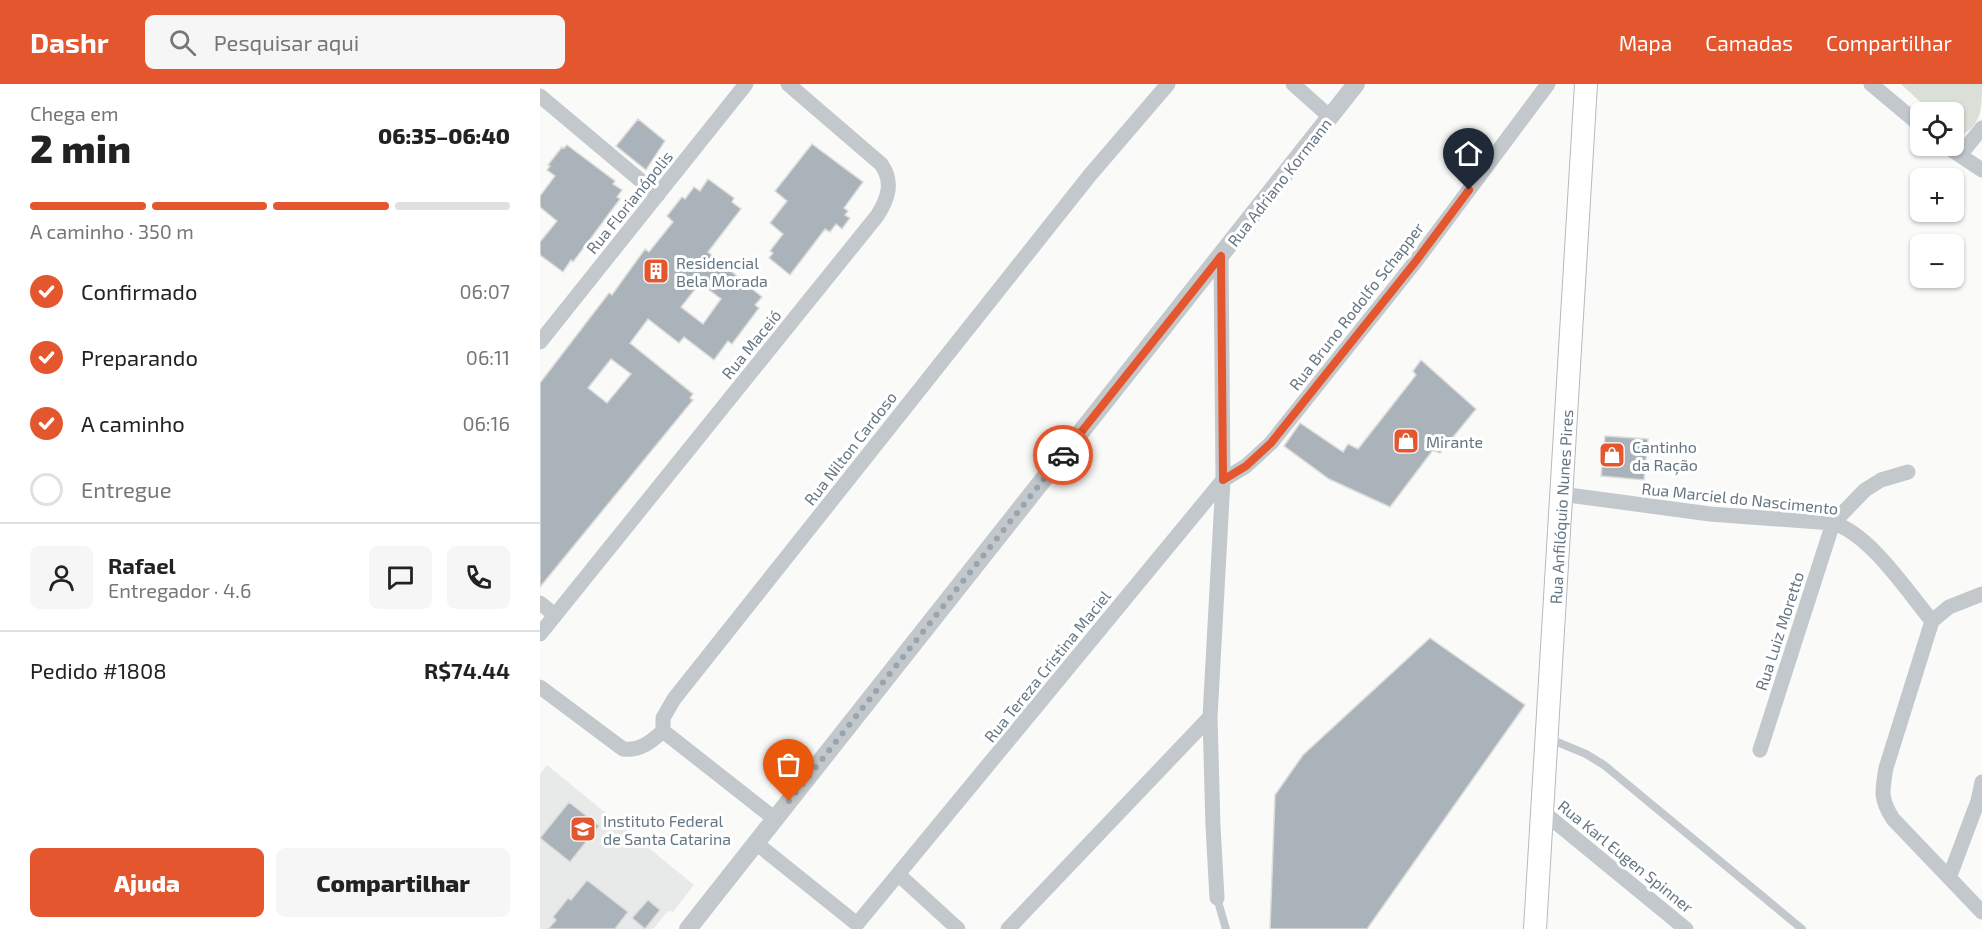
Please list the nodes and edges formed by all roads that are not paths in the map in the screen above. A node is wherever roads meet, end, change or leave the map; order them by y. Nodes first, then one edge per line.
1 (746, 84) edge
2 (788, 84) edge
3 (1168, 84) edge
4 (1293, 84) edge
5 (1356, 84) edge
6 (1548, 84) edge
7 (1586, 84) edge
8 (1871, 84) edge
9 (540, 96) edge
10 (1330, 117) junction
11 (1910, 117) edge
12 (1982, 128) edge
13 (1964, 150) edge
14 (1961, 156) edge
15 (1982, 170) edge
16 (658, 195) junction
17 (1221, 256) junction
18 (546, 323) edge
19 (540, 342) edge
20 (1908, 472) dead end
21 (1223, 480) junction
22 (1561, 494) junction
23 (1833, 523) junction
24 (1982, 594) edge
25 (540, 603) edge
26 (555, 615) junction
27 (1932, 621) junction
28 (540, 634) edge
29 (540, 687) edge
30 (1210, 717) junction
31 (663, 731) junction
32 (1546, 738) junction
33 (1760, 750) dead end
34 (1982, 782) edge
35 (1542, 811) junction
36 (775, 819) junction
37 (756, 843) junction
38 (899, 875) junction
39 (1948, 878) junction
40 (1217, 898) joint
41 (1982, 912) edge
42 (688, 929) edge
43 (958, 929) edge
44 (1008, 929) edge
45 (1226, 929) edge
46 (1535, 929) edge
47 (1686, 929) edge
48 (1802, 929) edge

1 - 16 street, Rua Florianópolis
2 - 26 street, Rua Maceió
3 - 31 street, Rua Nilton Cardoso
4 - 10 street
5 - 10 street, Rua Adriano Kormann
6 - 21 street, Rua Bruno Rodolfo Schapper
7 - 22 main road, Rua Anfilóquio Nunes Pires
8 - 11 street
9 - 16 street
10 - 17 street, Rua Adriano Kormann
12 - 13 street
14 - 15 street
16 - 18 street, Rua Florianópolis
17 - 21 street
17 - 36 street, Rua Adriano Kormann
18 - 19 street, Rua Florianópolis
20 - 23 street
21 - 30 street
21 - 38 street, Rua Tereza Cristina Maciel
22 - 23 street, Rua Marciel do Nascimento
22 - 32 main road, Rua Anfilóquio Nunes Pires
23 - 27 street, Rua Marciel do Nascimento
23 - 33 street, Rua Luiz Moretto
24 - 27 street
25 - 26 street
26 - 28 street, Rua Maceió
27 - 39 street
29 - 31 street
30 - 40 street
30 - 44 street
31 - 36 street
32 - 35 main road, Rua Anfilóquio Nunes Pires
32 - 48 lane
34 - 39 street
35 - 46 main road, Rua Anfilóquio Nunes Pires
35 - 47 street, Rua Karl Eugen Spinner
36 - 37 street, Rua Adriano Kormann
37 - 38 street, Rua Tereza Cristina Maciel
37 - 42 street, Rua Adriano Kormann
38 - 43 street
39 - 41 street
40 - 45 lane

